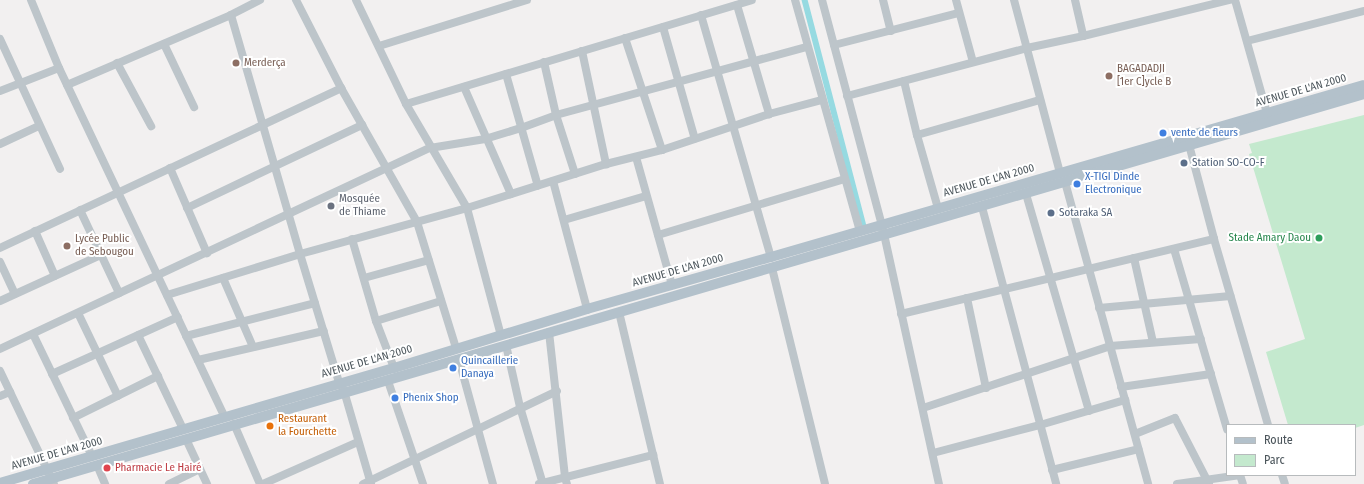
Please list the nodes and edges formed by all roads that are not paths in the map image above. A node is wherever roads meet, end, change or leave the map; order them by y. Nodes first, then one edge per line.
1 (31, 0) edge
2 (260, 0) edge
3 (296, 0) edge
4 (356, 0) edge
5 (527, 0) edge
6 (752, 0) edge
7 (795, 0) edge
8 (822, 0) edge
9 (883, 0) edge
10 (956, 0) edge
11 (1014, 0) edge
12 (1075, 0) edge
13 (1230, 0) edge
14 (1235, 0) edge
15 (737, 5) junction
16 (1364, 11) edge
17 (959, 13) junction
18 (231, 15) junction
19 (701, 15) junction
20 (663, 27) junction
21 (891, 31) junction
22 (1083, 36) junction
23 (625, 38) junction
24 (0, 39) edge
25 (1247, 41) junction
26 (164, 44) junction
27 (379, 46) junction
28 (834, 46) junction
29 (807, 47) junction
30 (1026, 48) junction
31 (582, 51) junction
32 (754, 61) junction
33 (544, 62) junction
34 (973, 62) junction
35 (117, 63) junction
36 (59, 68) junction
37 (717, 71) junction
38 (506, 74) junction
39 (678, 81) junction
40 (904, 81) junction
41 (20, 83) junction
42 (67, 85) junction
43 (1364, 85) edge
44 (464, 87) junction
45 (341, 88) junction
46 (642, 91) junction
47 (0, 92) edge
48 (1364, 94) edge
49 (847, 96) junction
50 (822, 100) junction
51 (1040, 100) junction
52 (406, 104) junction
53 (594, 104) junction
54 (194, 106) dead end
55 (1267, 113) junction
56 (770, 114) junction
57 (556, 115) junction
58 (264, 124) junction
59 (362, 125) junction
60 (39, 126) junction
61 (151, 126) dead end
62 (733, 127) junction
63 (521, 128) junction
64 (917, 135) junction
65 (485, 139) junction
66 (694, 139) junction
67 (1188, 141) junction
68 (0, 144) edge
69 (430, 148) junction
70 (662, 150) junction
71 (636, 157) junction
72 (606, 164) junction
73 (276, 165) junction
74 (170, 168) junction
75 (60, 169) dead end
76 (387, 169) junction
77 (575, 174) junction
78 (1063, 178) junction
79 (845, 179) junction
80 (553, 181) junction
81 (538, 186) junction
82 (118, 193) junction
83 (511, 194) junction
84 (1026, 194) junction
85 (646, 196) junction
86 (756, 206) junction
87 (982, 207) junction
88 (187, 208) junction
89 (467, 208) junction
90 (938, 208) junction
91 (80, 210) junction
92 (290, 214) junction
93 (564, 220) junction
94 (416, 222) junction
95 (882, 225) junction
96 (36, 231) junction
97 (860, 231) junction
98 (658, 235) junction
99 (884, 235) junction
100 (352, 239) junction
101 (1214, 239) junction
102 (0, 248) edge
103 (1174, 249) junction
104 (207, 253) junction
105 (300, 254) junction
106 (101, 255) junction
107 (771, 257) junction
108 (1134, 258) junction
109 (429, 260) junction
110 (0, 262) edge
111 (772, 268) junction
112 (1088, 269) junction
113 (55, 276) junction
114 (158, 276) junction
115 (223, 278) junction
116 (364, 278) junction
117 (1051, 278) junction
118 (672, 285) junction
119 (1004, 290) junction
120 (119, 293) junction
121 (15, 294) junction
122 (167, 295) junction
123 (1230, 296) junction
124 (967, 298) junction
125 (1189, 300) junction
126 (441, 301) junction
127 (0, 302) edge
128 (315, 303) junction
129 (1145, 304) junction
130 (1099, 308) junction
131 (587, 309) junction
132 (619, 312) junction
133 (78, 313) junction
134 (901, 314) junction
135 (178, 317) junction
136 (376, 321) junction
137 (241, 322) junction
138 (324, 331) junction
139 (549, 332) junction
140 (33, 334) junction
141 (138, 335) junction
142 (186, 336) junction
143 (501, 336) junction
144 (1201, 339) junction
145 (1153, 342) junction
146 (506, 345) junction
147 (1110, 346) junction
148 (253, 347) junction
149 (456, 348) junction
150 (0, 349) edge
151 (98, 353) junction
152 (1074, 359) junction
153 (198, 360) junction
154 (459, 360) junction
155 (394, 368) junction
156 (0, 371) edge
157 (52, 374) junction
158 (1211, 374) junction
159 (1027, 375) junction
160 (158, 376) junction
161 (388, 381) junction
162 (342, 387) junction
163 (1121, 387) junction
164 (986, 388) junction
165 (557, 391) junction
166 (10, 392) junction
167 (0, 396) edge
168 (118, 396) junction
169 (1125, 400) junction
170 (520, 407) junction
171 (923, 408) junction
172 (1089, 411) junction
173 (225, 417) junction
174 (73, 418) junction
175 (234, 424) junction
176 (1268, 424) edge
177 (1040, 425) junction
178 (1226, 426) edge
179 (183, 428) junction
180 (478, 429) junction
181 (1135, 434) junction
182 (186, 439) junction
183 (358, 442) junction
184 (1139, 449) junction
185 (933, 453) junction
186 (653, 455) junction
187 (415, 459) junction
188 (95, 461) junction
189 (200, 469) junction
190 (1052, 470) junction
191 (1235, 476) edge
192 (51, 478) edge
193 (566, 481) edge
194 (1208, 482) edge
195 (0, 483) edge
196 (368, 483) edge
197 (33, 484) edge
198 (105, 484) edge
199 (169, 484) edge
200 (207, 484) edge
201 (260, 484) edge
202 (263, 484) edge
203 (423, 484) edge
204 (493, 484) edge
205 (541, 484) edge
206 (660, 484) edge
207 (824, 484) edge
208 (939, 484) edge
209 (1056, 484) edge
210 (1148, 484) edge
211 (1177, 484) edge

1 - 36 street
2 - 18 street
3 - 45 street
4 - 27 street
5 - 27 street
6 - 15 street
7 - 29 street
8 - 28 street
9 - 21 street
10 - 17 street
11 - 30 street
12 - 22 street
13 - 22 street
14 - 25 street
15 - 19 street
15 - 32 street
16 - 25 street
17 - 21 street
17 - 34 street
18 - 26 street
18 - 58 street
19 - 20 street
19 - 37 street
20 - 23 street
20 - 39 street
21 - 28 street
22 - 30 street
23 - 31 street
23 - 46 street
24 - 41 street
25 - 55 street
26 - 35 street
26 - 54 street
27 - 52 street
28 - 49 street
29 - 32 street
29 - 50 street
30 - 34 street
30 - 51 street
31 - 33 street
31 - 53 street
32 - 37 street
32 - 56 street
33 - 38 street
33 - 57 street
34 - 40 street
35 - 42 street
35 - 61 street
36 - 41 street
36 - 42 street
37 - 39 street
37 - 62 street
38 - 44 street
38 - 63 street
39 - 46 street
39 - 66 street
40 - 49 street
40 - 64 street
41 - 47 street
41 - 60 street
42 - 82 street
43 - 55 main road, AVENUE DE L'AN 2000
44 - 52 street
44 - 65 street
45 - 58 street
45 - 59 street
46 - 53 street
46 - 70 street
48 - 67 main road, AVENUE DE L'AN 2000
49 - 95 street
50 - 56 street
50 - 79 street
51 - 64 street
51 - 78 street
52 - 69 street
53 - 57 street
53 - 72 street
55 - 67 main road, AVENUE DE L'AN 2000
56 - 62 street
57 - 63 street
57 - 77 street
58 - 73 street
58 - 74 street
59 - 73 street
59 - 76 street
60 - 68 street
60 - 75 street
62 - 66 street
62 - 86 street
63 - 65 street
63 - 81 street
64 - 90 street
65 - 69 street
65 - 83 street
66 - 70 street
67 - 78 main road, AVENUE DE L'AN 2000
67 - 101 street
69 - 76 street
69 - 89 street
70 - 71 street
71 - 72 street
71 - 85 street
72 - 77 street
73 - 88 street
73 - 92 street
74 - 82 street
74 - 88 street
76 - 92 street
76 - 94 street
77 - 80 street
78 - 84 main road, AVENUE DE L'AN 2000
78 - 90 main road, AVENUE DE L'AN 2000
78 - 112 street
79 - 86 street
79 - 97 street
80 - 81 street
80 - 93 street
81 - 83 street
82 - 91 street
82 - 114 street
83 - 89 street
84 - 87 main road, AVENUE DE L'AN 2000
84 - 117 street
85 - 93 street
85 - 98 street
86 - 98 street
86 - 107 street
87 - 99 main road, AVENUE DE L'AN 2000
87 - 119 street
88 - 104 street
89 - 94 street
89 - 143 street
90 - 95 main road, AVENUE DE L'AN 2000
91 - 96 street
91 - 106 street
92 - 104 street
92 - 105 street
93 - 131 street
94 - 100 street
94 - 109 street
95 - 97 main road, AVENUE DE L'AN 2000
95 - 99 street
96 - 102 street
96 - 113 street
97 - 107 main road, AVENUE DE L'AN 2000
98 - 118 street
99 - 111 main road, AVENUE DE L'AN 2000
99 - 134 street
100 - 105 street
100 - 116 street
101 - 103 street
101 - 123 street
103 - 108 street
103 - 125 street
104 - 114 street
105 - 115 street
105 - 128 street
106 - 113 street
106 - 120 street
107 - 118 main road, AVENUE DE L'AN 2000
108 - 112 street
108 - 129 street
109 - 116 street
109 - 126 street
110 - 121 street
111 - 132 main road, AVENUE DE L'AN 2000
111 - 207 street
112 - 117 street
112 - 130 street
113 - 121 street
114 - 120 street
114 - 122 street
115 - 122 street
115 - 137 street
116 - 136 street
117 - 119 street
117 - 152 street
118 - 131 main road, AVENUE DE L'AN 2000
119 - 124 street
119 - 159 street
120 - 133 street
121 - 127 street
122 - 135 street
123 - 125 street
123 - 176 street
124 - 134 street
124 - 164 street
125 - 129 street
125 - 144 street
126 - 136 street
126 - 149 street
128 - 137 street
128 - 138 street
129 - 130 street
129 - 145 street
130 - 147 street
131 - 143 main road, AVENUE DE L'AN 2000
132 - 139 main road, AVENUE DE L'AN 2000
132 - 186 street
133 - 140 street
133 - 151 street
134 - 171 street
135 - 141 street
135 - 142 street
136 - 155 street
137 - 142 street
137 - 148 street
138 - 148 street
138 - 162 street
139 - 146 main road, AVENUE DE L'AN 2000
139 - 165 street
140 - 150 street
140 - 157 street
141 - 151 street
141 - 160 street
142 - 153 street
143 - 149 main road, AVENUE DE L'AN 2000
144 - 145 street
144 - 158 street
145 - 147 street
146 - 154 main road, AVENUE DE L'AN 2000
146 - 170 street
147 - 152 street
147 - 163 street
148 - 153 street
149 - 155 main road, AVENUE DE L'AN 2000
151 - 157 street
151 - 168 street
152 - 159 street
152 - 172 street
153 - 173 street
154 - 161 main road, AVENUE DE L'AN 2000
154 - 180 street
155 - 162 main road, AVENUE DE L'AN 2000
156 - 166 street
157 - 174 street
158 - 163 street
158 - 178 street
159 - 164 street
159 - 177 street
160 - 168 street
160 - 179 street
161 - 162 main road, AVENUE DE L'AN 2000
161 - 187 street
162 - 173 main road, AVENUE DE L'AN 2000
162 - 175 main road, AVENUE DE L'AN 2000
162 - 183 street
163 - 169 street
164 - 171 street
165 - 170 street
165 - 193 street
166 - 167 street
166 - 192 street
168 - 174 street
169 - 172 street
169 - 181 street
170 - 180 street
170 - 205 street
171 - 185 street
172 - 177 street
173 - 179 main road, AVENUE DE L'AN 2000
174 - 188 street
175 - 182 main road, AVENUE DE L'AN 2000
175 - 201 street
177 - 185 street
177 - 190 street
179 - 188 main road, AVENUE DE L'AN 2000
180 - 187 street
180 - 204 street
181 - 184 street
181 - 194 street
182 - 188 main road, AVENUE DE L'AN 2000
182 - 189 street
183 - 196 street
183 - 202 street
184 - 190 street
184 - 210 street
185 - 208 street
186 - 193 street
186 - 206 street
187 - 196 street
187 - 203 street
188 - 192 main road, AVENUE DE L'AN 2000
188 - 198 street
189 - 199 street
189 - 200 street
190 - 209 street
191 - 194 street
192 - 195 main road, AVENUE DE L'AN 2000
192 - 197 main road, AVENUE DE L'AN 2000
193 - 205 street
194 - 211 street

